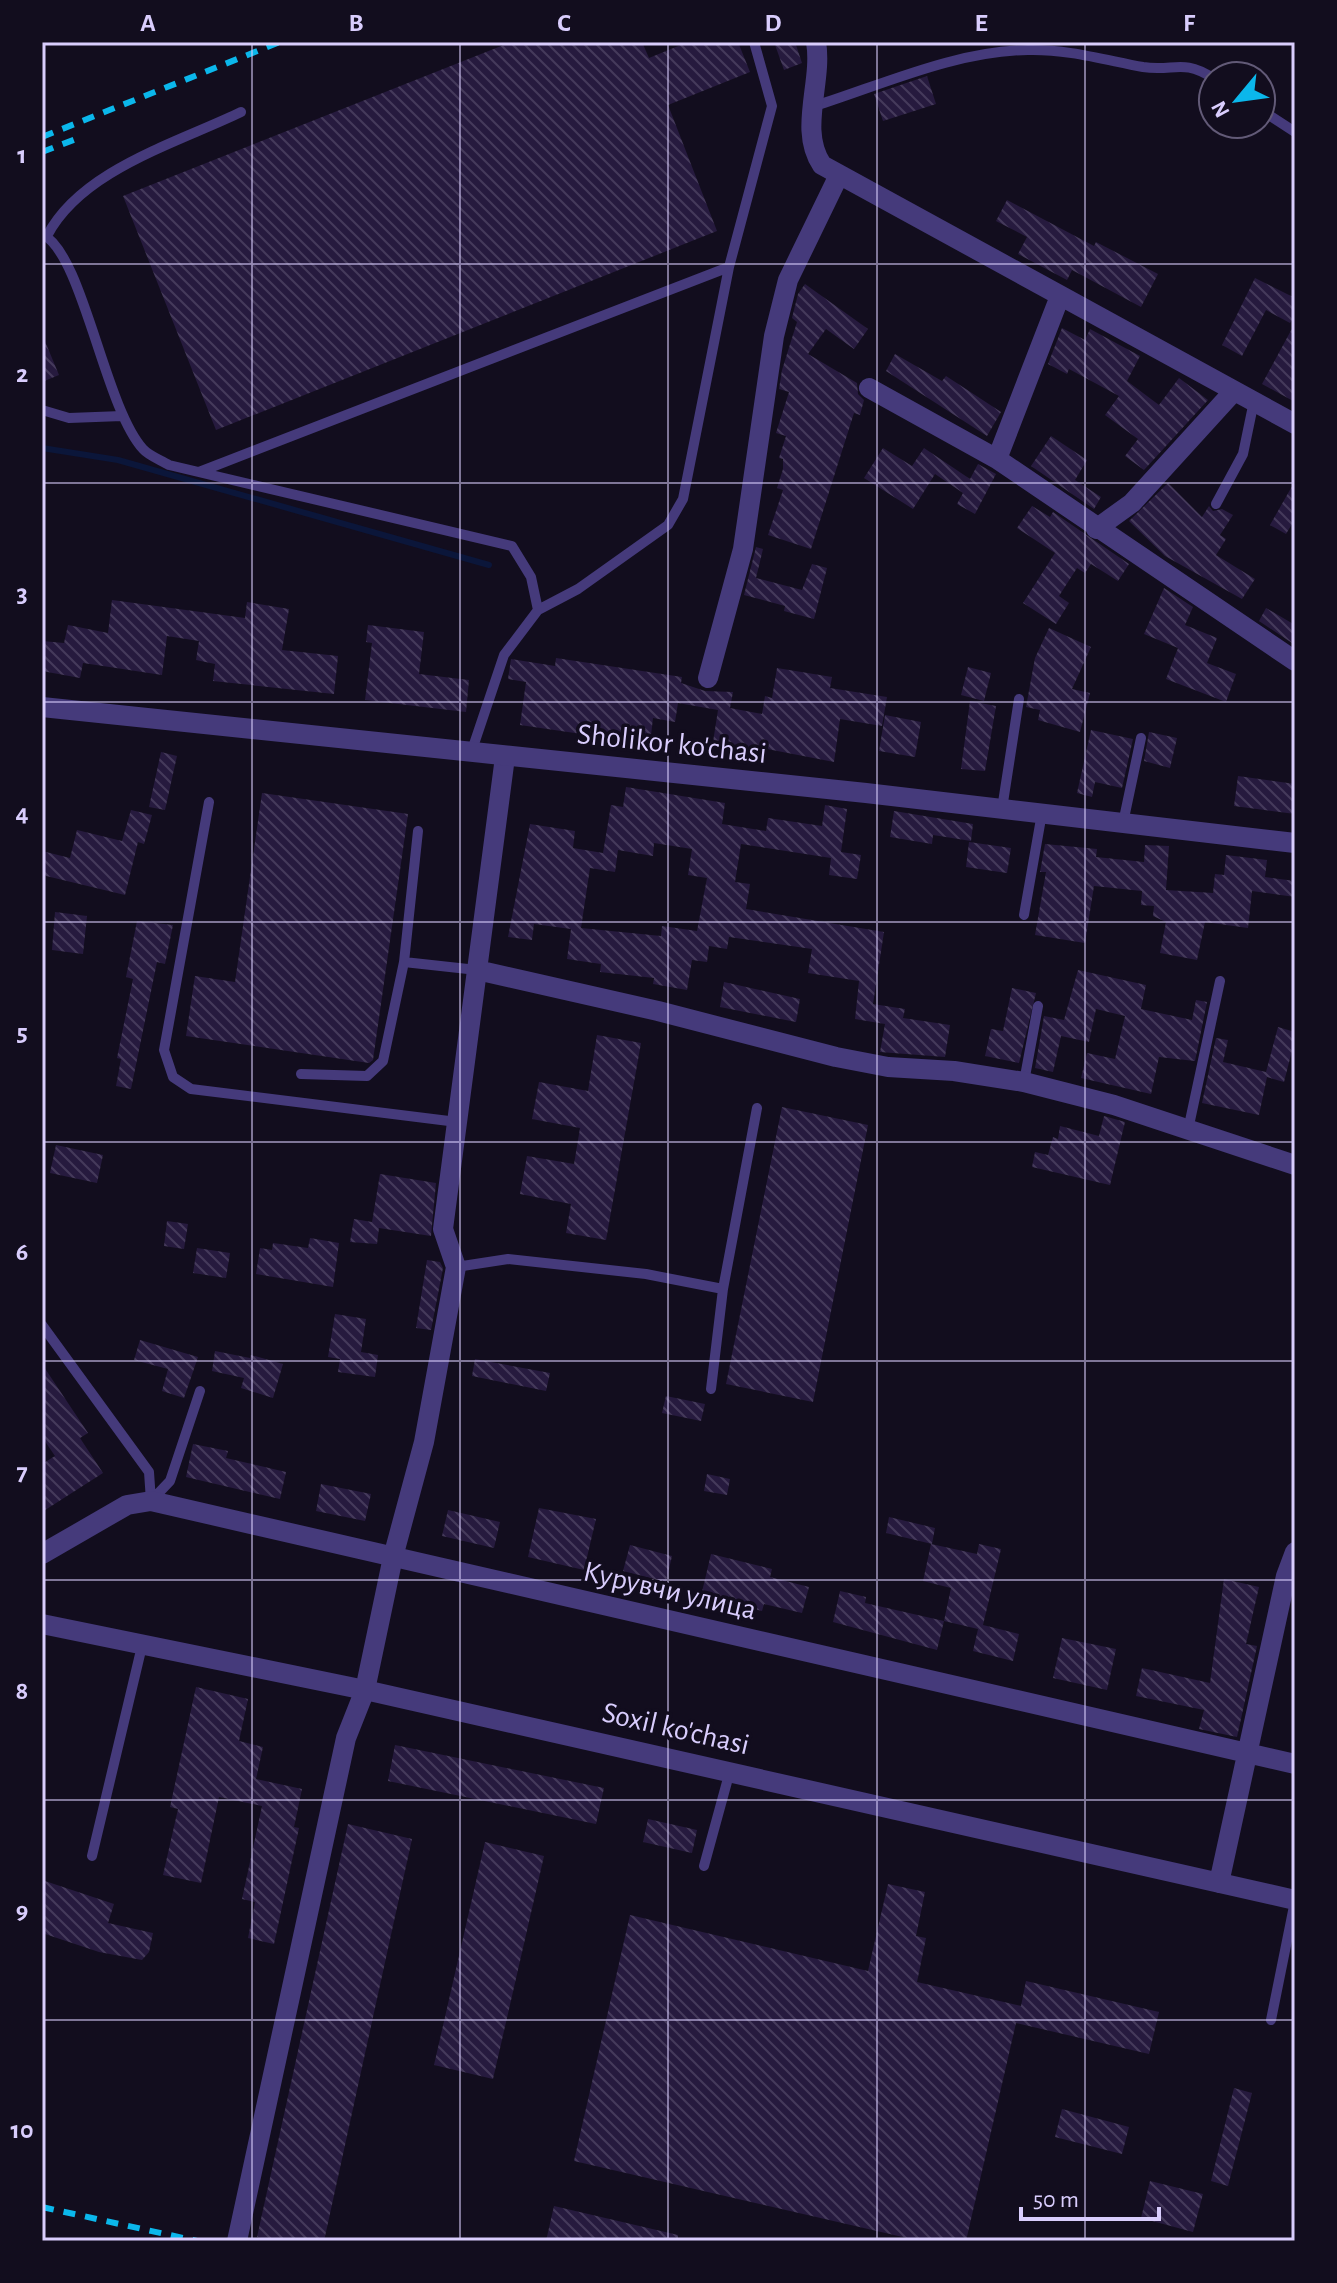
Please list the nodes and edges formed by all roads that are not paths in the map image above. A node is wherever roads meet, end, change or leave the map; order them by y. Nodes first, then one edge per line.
1 (754, 42) edge
2 (816, 42) edge
3 (1197, 71) edge
4 (815, 106) junction
5 (241, 112) dead end
6 (1277, 120) edge
7 (1295, 132) edge
8 (839, 175) junction
9 (45, 235) edge
10 (729, 267) junction
11 (1060, 296) junction
12 (869, 388) dead end
13 (1234, 391) junction
14 (1254, 401) junction
15 (42, 410) edge
16 (122, 416) junction
17 (1295, 424) edge
18 (997, 459) junction
19 (198, 473) junction
20 (1216, 504) dead end
21 (1096, 529) junction
22 (538, 610) junction
23 (1295, 661) edge
24 (708, 678) dead end
25 (1019, 699) dead end
26 (42, 707) edge
27 (1141, 738) dead end
28 (471, 753) junction
29 (505, 757) junction
30 (209, 802) dead end
31 (1002, 809) junction
32 (1042, 813) junction
33 (1123, 823) junction
34 (418, 831) dead end
35 (1295, 843) edge
36 (1024, 915) dead end
37 (404, 962) junction
38 (477, 970) junction
39 (1220, 981) dead end
40 (1038, 1006) dead end
41 (301, 1074) dead end
42 (1024, 1082) junction
43 (757, 1108) dead end
44 (457, 1122) junction
45 (1188, 1130) junction
46 (1295, 1165) edge
47 (456, 1267) junction
48 (723, 1289) junction
49 (42, 1325) edge
50 (711, 1389) dead end
51 (200, 1391) dead end
52 (151, 1501) junction
53 (1295, 1552) edge
54 (42, 1554) edge
55 (393, 1557) junction
56 (42, 1624) edge
57 (142, 1646) junction
58 (365, 1690) junction
59 (1248, 1754) junction
60 (1295, 1764) edge
61 (730, 1771) junction
62 (92, 1856) dead end
63 (704, 1866) dead end
64 (1219, 1883) junction
65 (1295, 1901) edge
66 (1271, 2020) dead end
67 (237, 2241) edge

1 - 10 lane
2 - 4 street
3 - 4 lane
4 - 8 street
5 - 9 lane
6 - 7 lane
8 - 11 street
8 - 24 street
9 - 16 lane
10 - 19 lane
10 - 22 lane
11 - 13 street
11 - 18 street
12 - 18 street
13 - 14 street
13 - 21 street
14 - 17 street
14 - 20 lane
15 - 16 lane
16 - 19 lane
18 - 21 street
19 - 22 lane
21 - 23 street
22 - 28 lane
25 - 31 lane
26 - 28 street, Sholikor ko'chasi
27 - 33 lane
28 - 29 street, Sholikor ko'chasi
29 - 31 street, Sholikor ko'chasi
29 - 38 street
30 - 44 lane
31 - 32 street, Sholikor ko'chasi
32 - 33 street, Sholikor ko'chasi
32 - 36 lane
33 - 35 street, Sholikor ko'chasi
34 - 37 lane
37 - 38 lane
37 - 41 lane
38 - 42 street
38 - 44 street
39 - 45 lane
40 - 42 lane
42 - 45 street
43 - 48 lane
44 - 47 street
45 - 46 street
47 - 48 lane
47 - 55 street
48 - 50 lane
49 - 52 lane
51 - 52 lane
52 - 54 street
52 - 55 street, Курувчи улица
53 - 59 street
55 - 58 street
55 - 59 street, Курувчи улица
56 - 57 street, Soxil ko'chasi
57 - 58 street, Soxil ko'chasi
57 - 62 lane
58 - 61 street, Soxil ko'chasi
58 - 67 street
59 - 60 street, Курувчи улица
59 - 64 street
61 - 63 lane
61 - 64 street, Soxil ko'chasi
64 - 65 street, Soxil ko'chasi
65 - 66 lane

